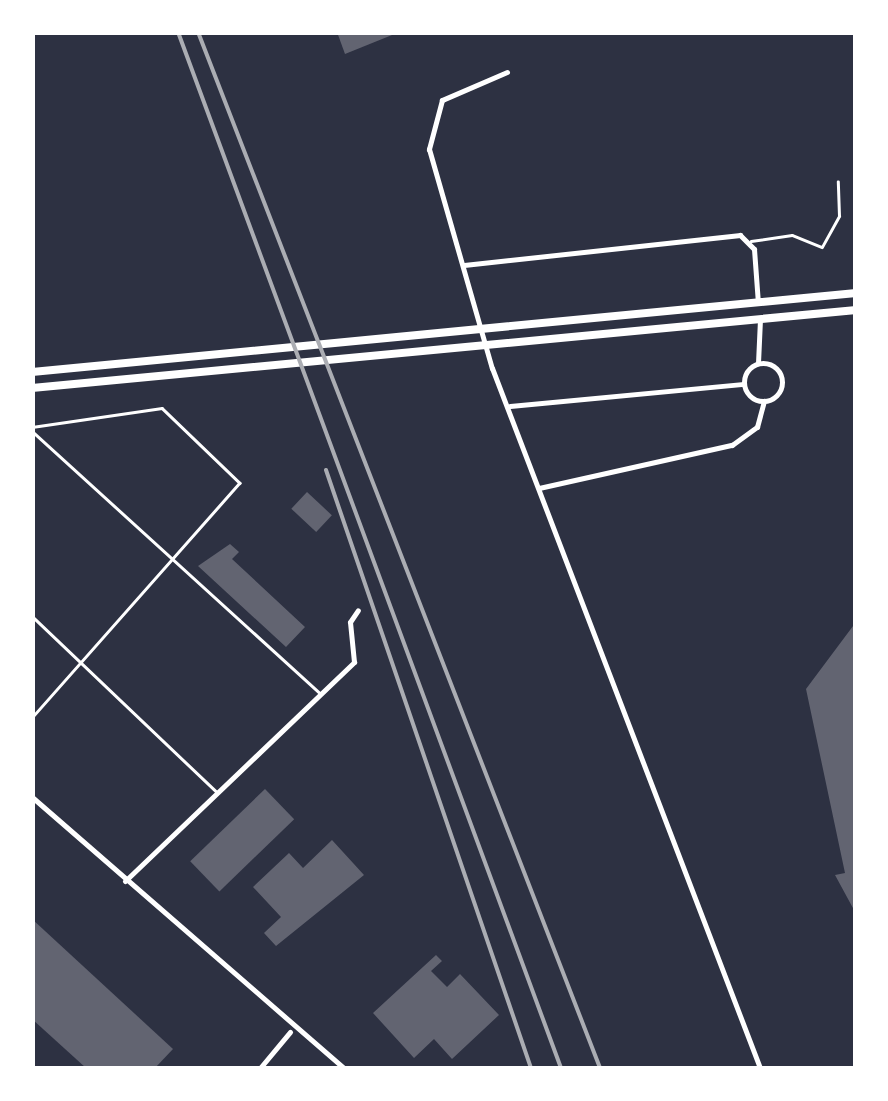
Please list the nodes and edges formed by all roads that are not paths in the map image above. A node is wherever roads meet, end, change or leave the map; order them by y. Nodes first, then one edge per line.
1 (508, 72) dead end
2 (838, 182) dead end
3 (750, 242) junction
4 (464, 265) junction
5 (856, 293) edge
6 (758, 302) junction
7 (856, 310) edge
8 (760, 316) junction
9 (758, 364) junction
10 (32, 372) edge
11 (744, 384) junction
12 (32, 388) edge
13 (764, 402) junction
14 (510, 406) junction
15 (32, 429) edge
16 (539, 488) junction
17 (175, 561) junction
18 (358, 610) dead end
19 (32, 616) edge
20 (84, 663) junction
21 (321, 694) junction
22 (32, 718) edge
23 (218, 793) junction
24 (32, 797) edge
25 (125, 881) junction
26 (291, 1031) junction
27 (260, 1068) edge
28 (344, 1068) edge
29 (760, 1068) edge

1 - 4 street
2 - 3 lane
3 - 4 street
3 - 6 street
4 - 14 street
5 - 6 main road
6 - 10 main road
7 - 8 main road
8 - 9 street
8 - 12 main road
9 - 11 street
9 - 13 street
11 - 13 street
11 - 14 street
13 - 16 street
14 - 16 street
15 - 17 lane
15 - 17 lane
16 - 29 street
17 - 20 lane
17 - 21 lane
18 - 21 street
19 - 20 lane
20 - 22 lane
20 - 23 lane
21 - 23 street
23 - 25 street
24 - 25 street
25 - 26 street
26 - 27 street
26 - 28 street

